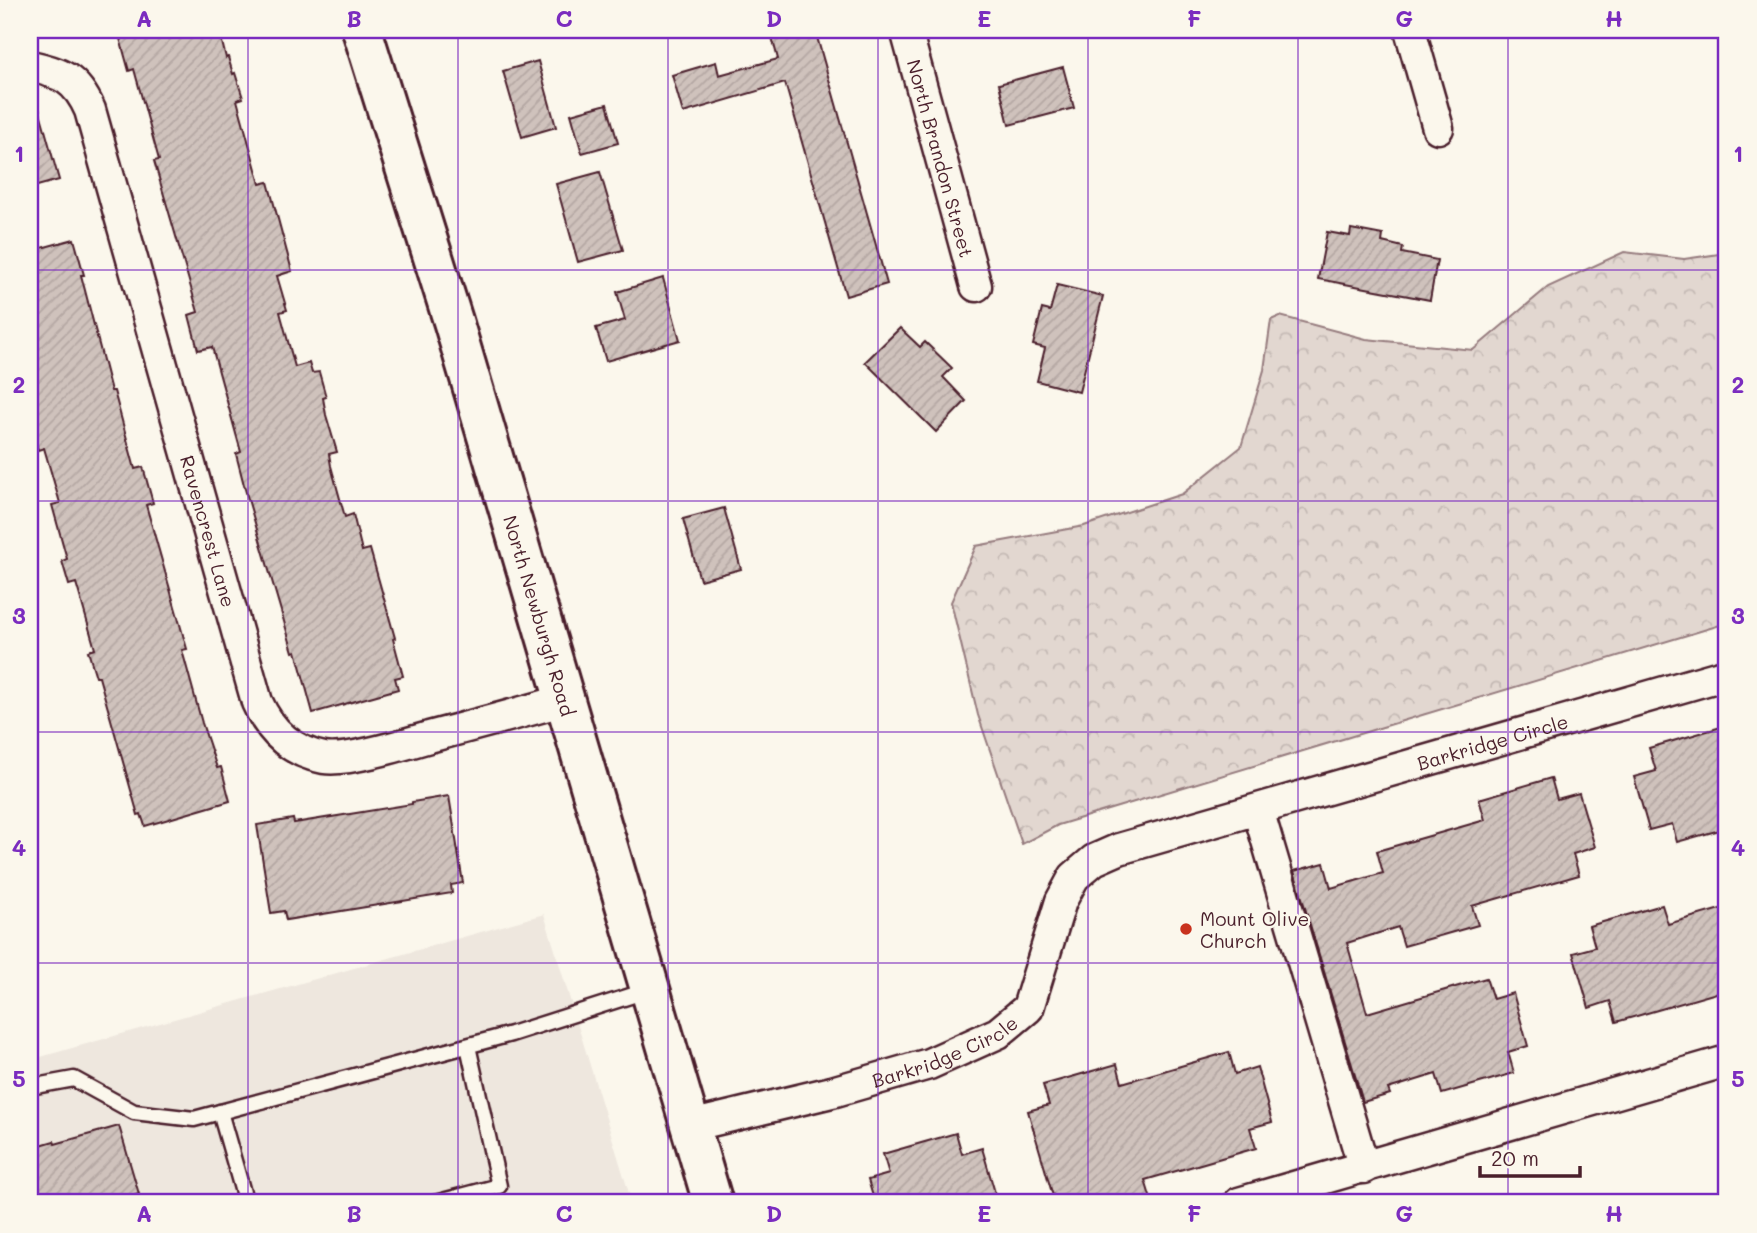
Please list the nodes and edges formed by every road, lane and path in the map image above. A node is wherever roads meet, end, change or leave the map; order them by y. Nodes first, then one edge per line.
1 (362, 30) edge
2 (906, 30) edge
3 (1410, 30) edge
4 (30, 66) edge
5 (1438, 128) dead end
6 (976, 286) dead end
7 (1727, 674) edge
8 (565, 700) junction
9 (1258, 810) junction
10 (650, 990) junction
11 (468, 1046) junction
12 (1727, 1060) edge
13 (30, 1087) edge
14 (220, 1112) junction
15 (690, 1126) junction
16 (1364, 1168) junction
17 (246, 1203) edge
18 (435, 1203) edge
19 (713, 1203) edge
20 (1240, 1203) edge

1 - 8 main road, North Newburgh Road
2 - 6 street, North Brandon Street
3 - 5 street
4 - 8 street, Ravencrest Lane
7 - 9 street, Barkridge Circle
8 - 10 main road, North Newburgh Road
9 - 15 street, Barkridge Circle
9 - 16 street
10 - 11 lane
10 - 15 main road, North Newburgh Road
11 - 14 lane
11 - 18 lane
12 - 16 street
13 - 14 lane
14 - 17 lane
15 - 19 main road, North Newburgh Road
16 - 20 street

